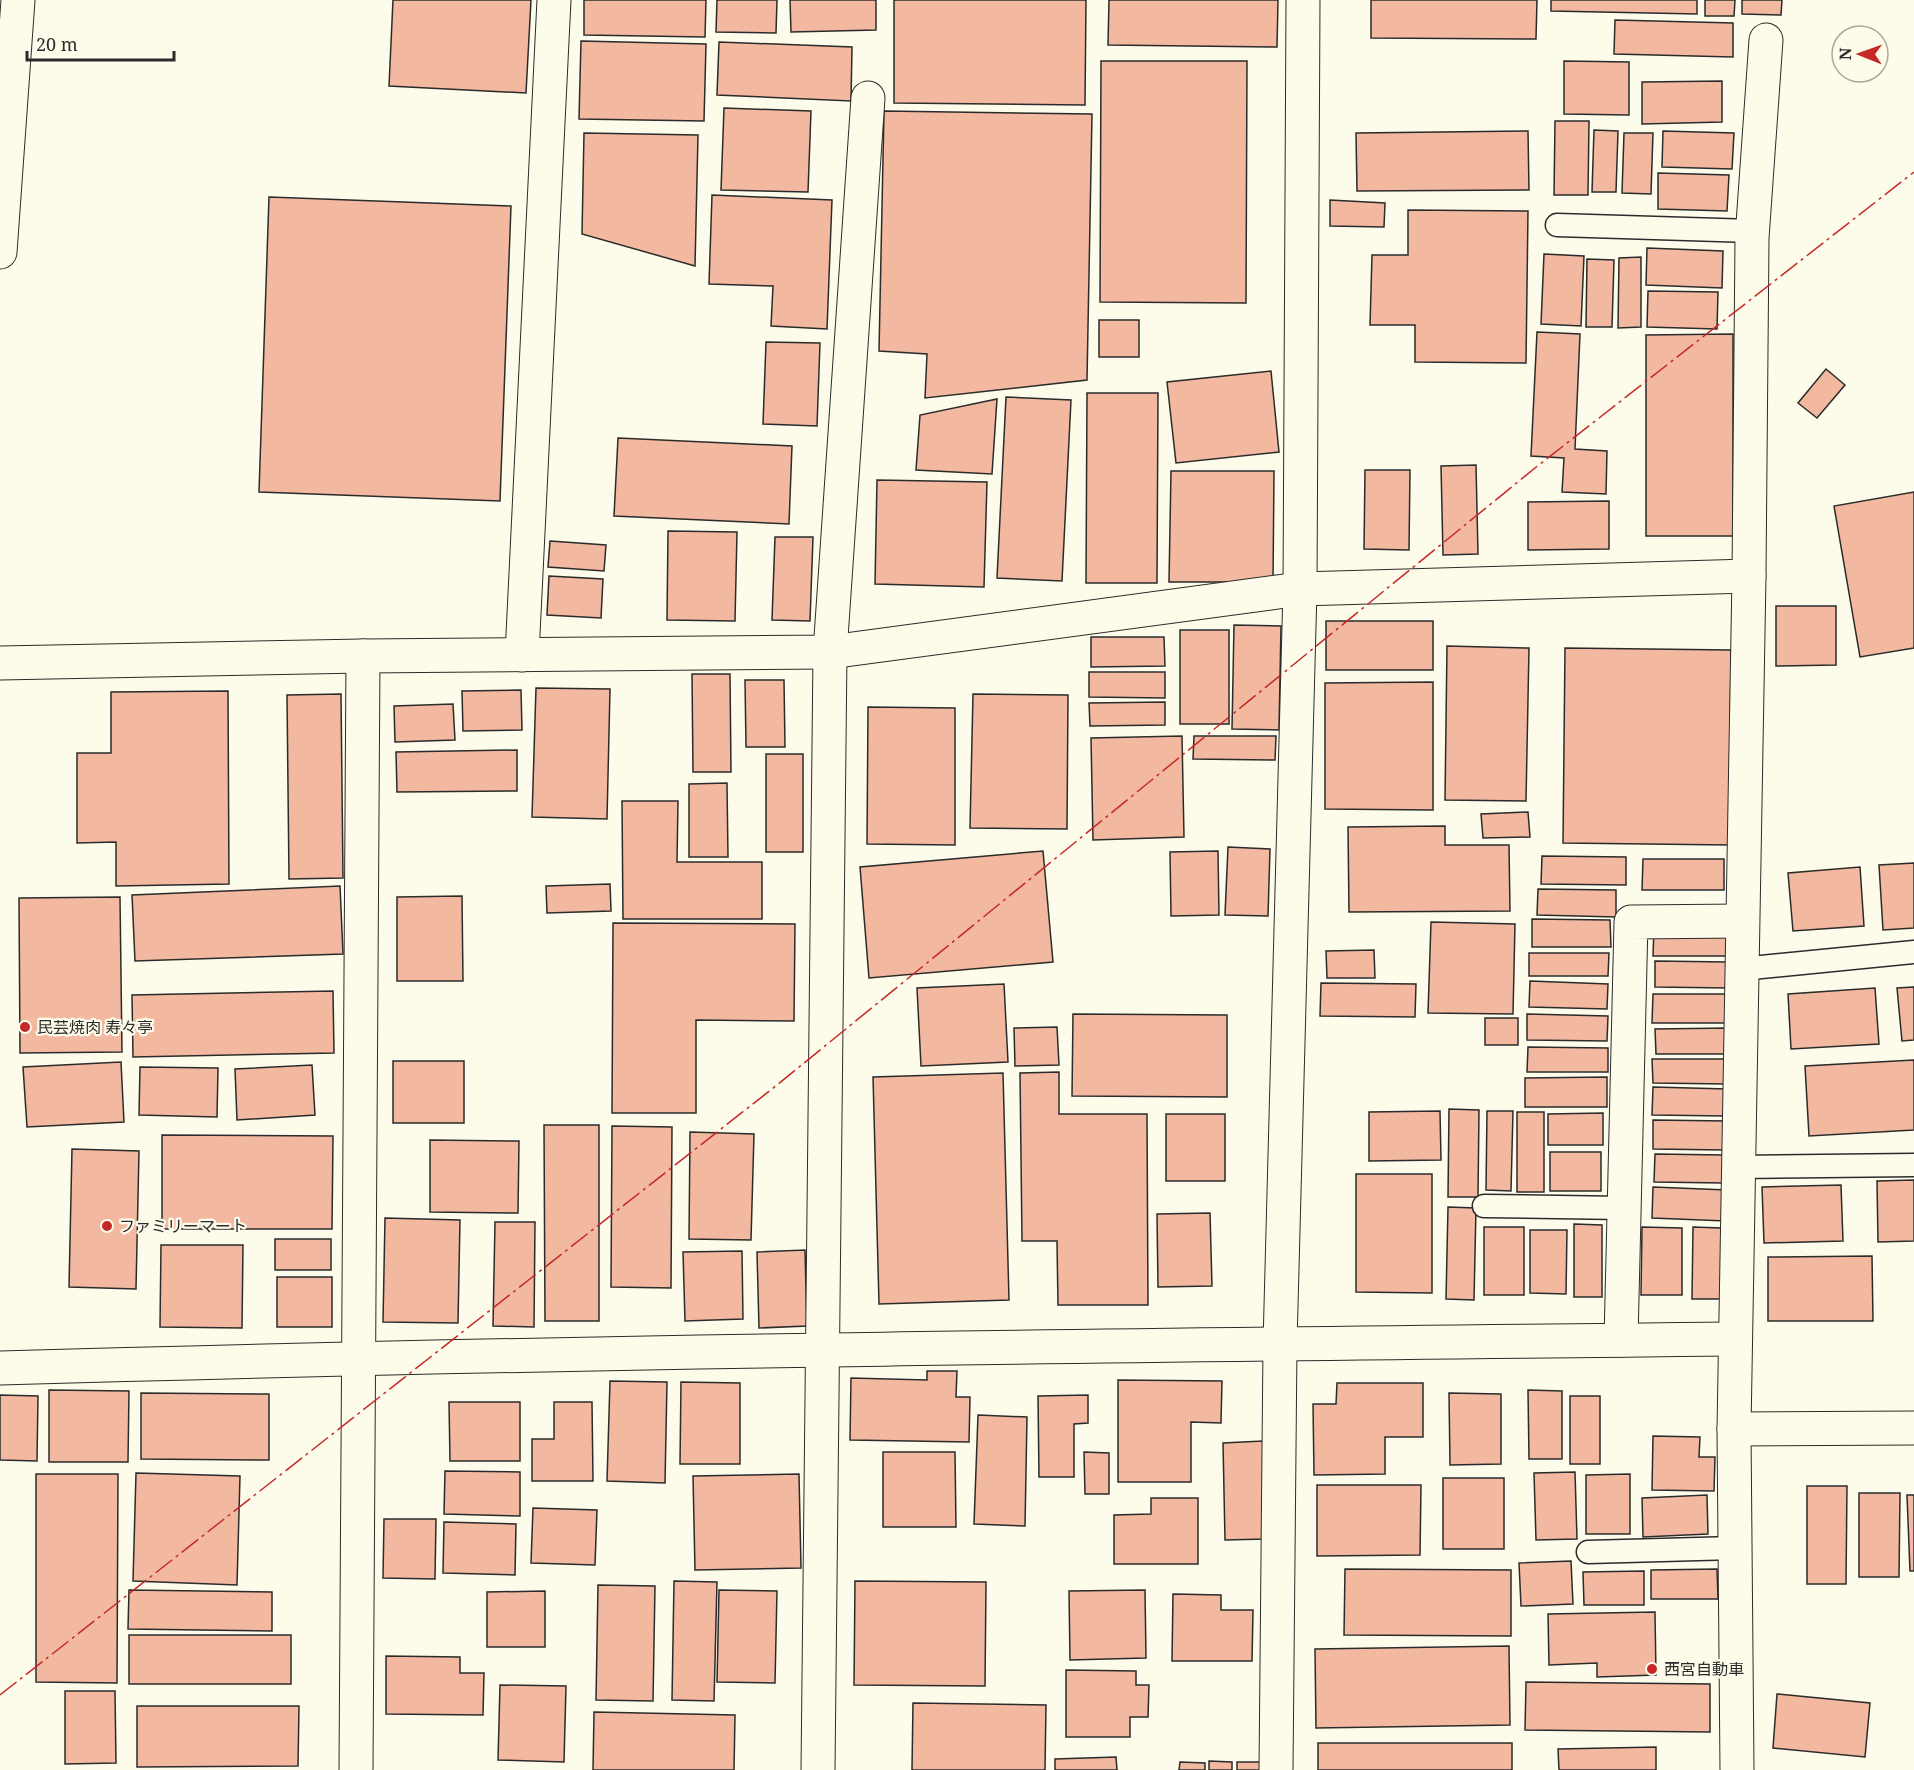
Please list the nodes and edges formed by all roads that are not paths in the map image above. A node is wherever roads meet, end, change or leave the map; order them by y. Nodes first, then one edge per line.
1 (18, 0) edge
2 (554, 0) edge
3 (1303, 0) edge
4 (1766, 40) dead end
5 (868, 98) dead end
6 (1557, 225) dead end
7 (1752, 231) junction
8 (0, 252) edge
9 (1749, 576) junction
10 (1300, 589) junction
11 (830, 652) junction
12 (522, 655) junction
13 (363, 656) junction
14 (0, 663) edge
15 (1742, 921) junction
16 (1914, 952) edge
17 (1741, 969) junction
18 (1914, 1165) edge
19 (1737, 1167) junction
20 (1484, 1206) dead end
21 (1624, 1208) junction
22 (1735, 1339) junction
23 (1621, 1340) junction
24 (1280, 1344) junction
25 (821, 1349) junction
26 (358, 1358) junction
27 (0, 1368) edge
28 (1914, 1428) edge
29 (1734, 1429) junction
30 (1735, 1548) junction
31 (1588, 1552) dead end
32 (356, 1770) edge
33 (818, 1770) edge
34 (1276, 1770) edge
35 (1737, 1770) edge

1 - 8 street
2 - 12 street
3 - 10 street
4 - 7 street
5 - 11 street
6 - 7 lane
7 - 9 street
9 - 10 street
9 - 15 street
10 - 11 street
10 - 24 street
11 - 12 street
11 - 25 street
12 - 13 street
13 - 14 street
13 - 26 street
15 - 17 street
15 - 21 street
16 - 17 lane
17 - 19 street
18 - 19 lane
19 - 22 street
20 - 21 lane
21 - 23 street
22 - 23 street
22 - 29 street
23 - 24 street
24 - 25 street
24 - 34 street
25 - 26 street
25 - 33 street
26 - 27 street
26 - 32 street
28 - 29 street
29 - 30 street
30 - 31 lane
30 - 35 street

